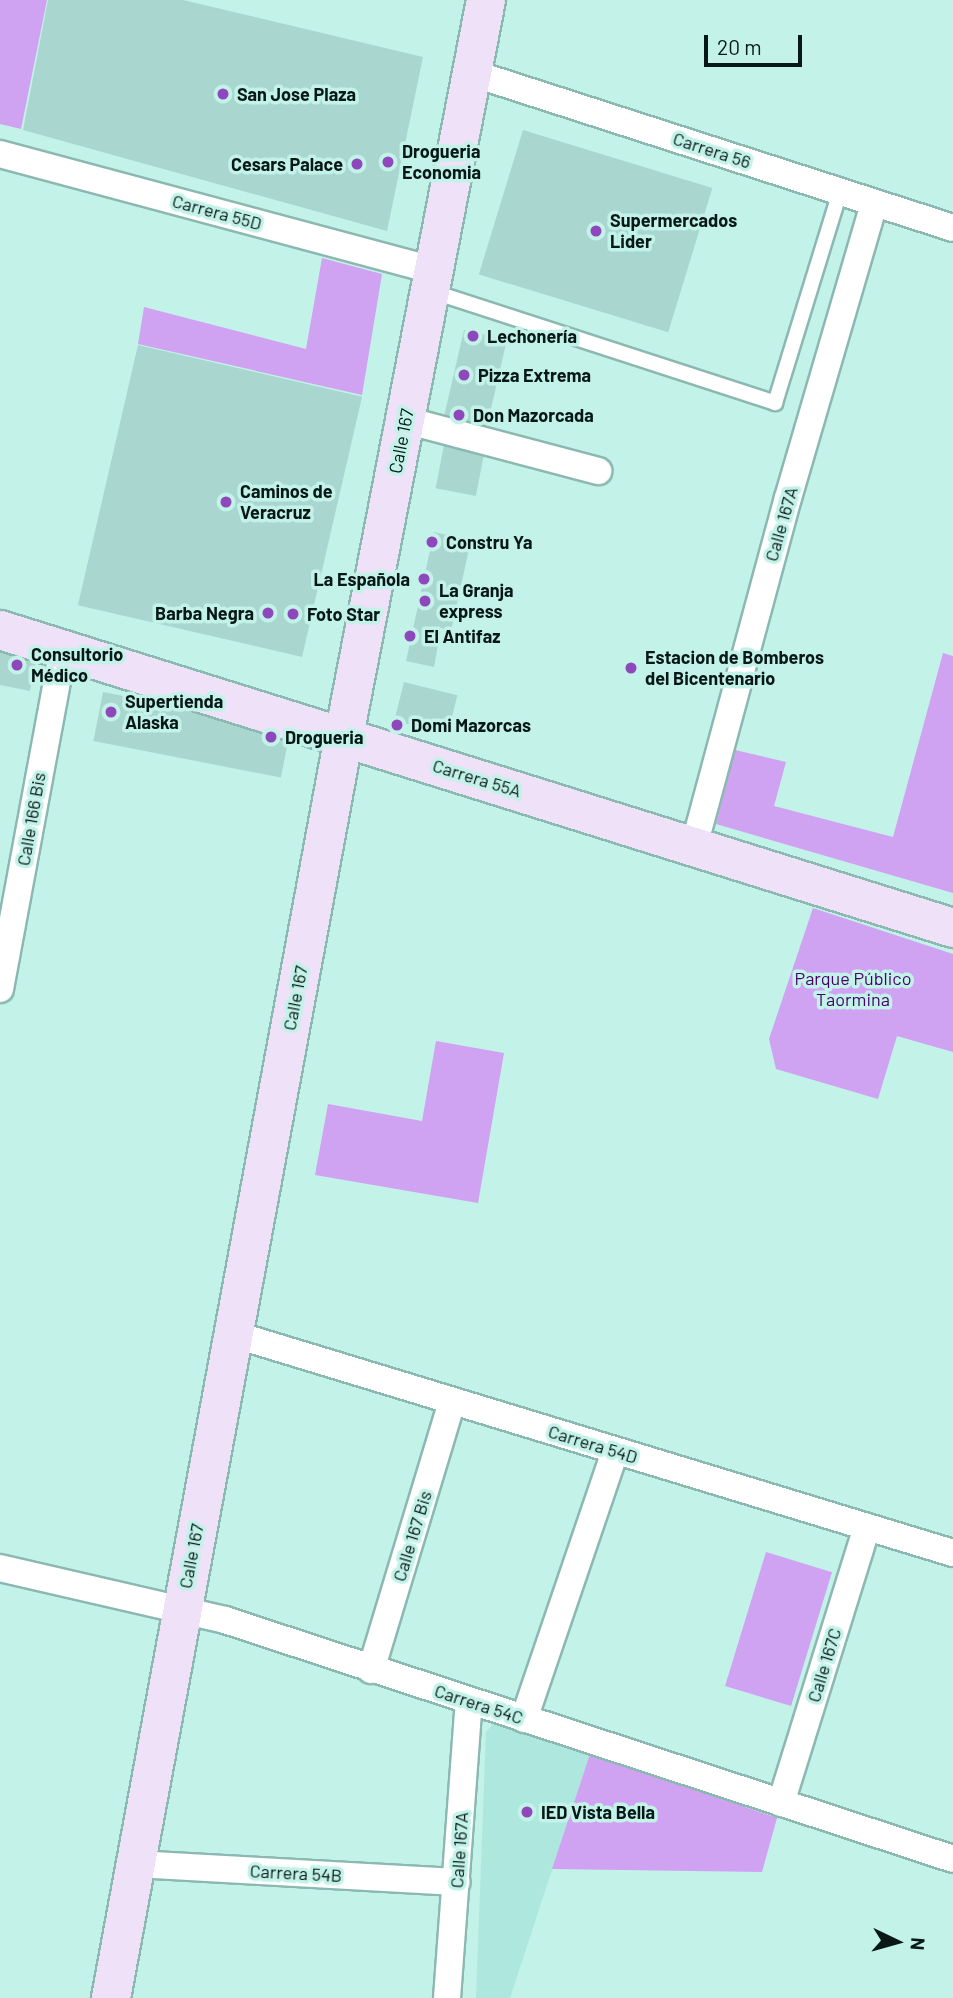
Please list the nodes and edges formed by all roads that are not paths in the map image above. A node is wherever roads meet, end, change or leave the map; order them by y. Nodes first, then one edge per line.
1 (486, 0) edge
2 (472, 73) junction
3 (0, 154) edge
4 (840, 192) junction
5 (874, 203) junction
6 (953, 228) edge
7 (432, 280) junction
8 (405, 420) junction
9 (598, 471) dead end
10 (0, 630) edge
11 (63, 649) junction
12 (344, 736) junction
13 (694, 846) junction
14 (953, 928) edge
15 (0, 989) edge
16 (233, 1334) junction
17 (452, 1401) junction
18 (615, 1451) junction
19 (867, 1527) junction
20 (953, 1553) edge
21 (0, 1568) edge
22 (182, 1608) junction
23 (371, 1670) junction
24 (469, 1701) junction
25 (524, 1719) junction
26 (781, 1803) junction
27 (953, 1859) edge
28 (135, 1864) junction
29 (456, 1882) junction
30 (111, 1998) edge
31 (447, 1998) edge

1 - 2 street, Calle 167
2 - 4 street, Carrera 56
2 - 7 street, Calle 167
3 - 7 street, Carrera 55D
4 - 5 street, Carrera 56
4 - 7 lane
5 - 6 street, Carrera 56
5 - 13 street, Calle 167A
7 - 8 street, Calle 167
8 - 9 street
8 - 12 street, Calle 167
10 - 11 street, Carrera 55A
11 - 12 street, Carrera 55A
11 - 15 street, Calle 166 Bis
12 - 13 street, Carrera 55A
12 - 16 street, Calle 167
13 - 14 street, Carrera 55A
16 - 17 street, Carrera 54D
16 - 22 street, Calle 167
17 - 18 street, Carrera 54D
17 - 23 street, Calle 167 Bis
18 - 19 street, Carrera 54D
18 - 25 street
19 - 20 street, Carrera 54D
19 - 26 street, Calle 167C
21 - 22 street, Carrera 54C
22 - 23 street, Carrera 54C
22 - 28 street, Calle 167
23 - 24 street, Carrera 54C
24 - 25 street, Carrera 54C
24 - 29 street, Calle 167A
25 - 26 street, Carrera 54C
26 - 27 street, Carrera 54C
28 - 29 street, Carrera 54B
28 - 30 street, Calle 167
29 - 31 street, Calle 167A

